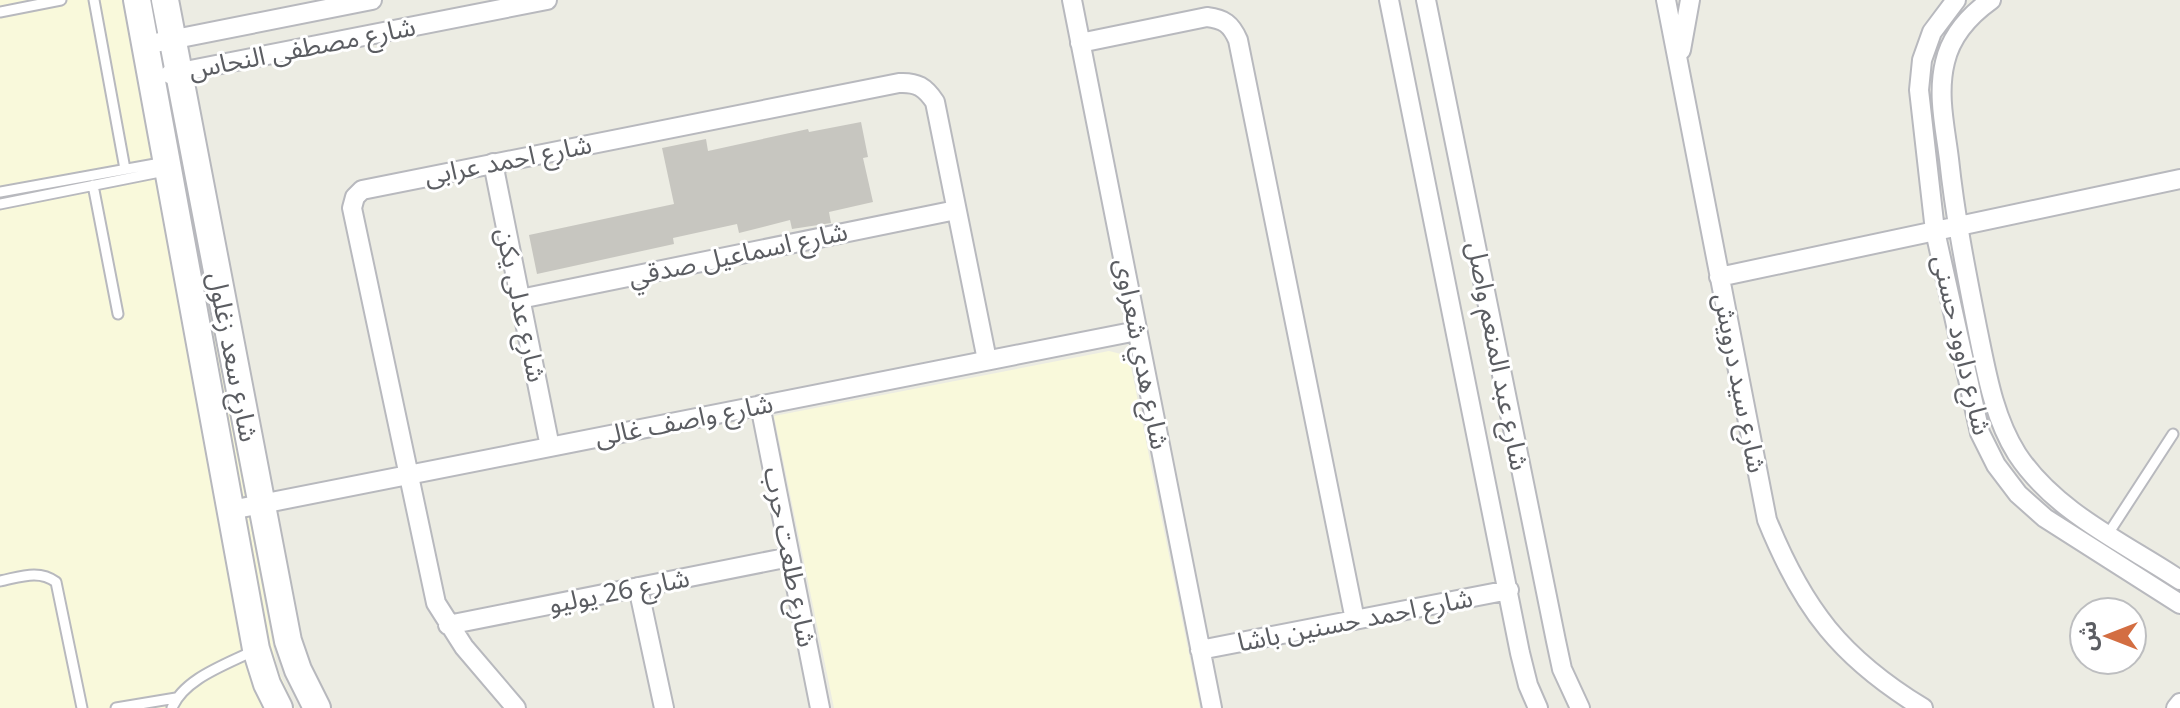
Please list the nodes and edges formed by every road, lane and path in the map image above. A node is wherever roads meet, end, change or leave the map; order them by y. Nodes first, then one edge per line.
1 (61, 0) edge
2 (94, 0) edge
3 (137, 0) edge
4 (165, 0) edge
5 (372, 0) edge
6 (547, 0) edge
7 (1072, 0) edge
8 (1389, 0) edge
9 (1426, 0) edge
10 (1666, 0) edge
11 (1690, 0) edge
12 (1956, 0) edge
13 (1991, 0) edge
14 (0, 12) edge
15 (172, 40) junction
16 (1080, 43) junction
17 (145, 45) junction
18 (1679, 64) junction
19 (178, 72) junction
20 (151, 78) junction
21 (493, 163) junction
22 (168, 166) junction
23 (125, 169) junction
24 (2180, 179) edge
25 (93, 185) junction
26 (0, 192) edge
27 (0, 204) edge
28 (956, 210) junction
29 (1956, 226) junction
30 (1935, 231) junction
31 (1719, 277) junction
32 (520, 299) junction
33 (118, 314) dead end
34 (1137, 331) junction
35 (1496, 348) junction
36 (1461, 354) junction
37 (987, 360) junction
38 (760, 405) junction
39 (2173, 434) dead end
40 (550, 447) junction
41 (409, 475) junction
42 (261, 504) junction
43 (231, 510) junction
44 (2108, 534) junction
45 (790, 557) junction
46 (2180, 580) edge
47 (0, 581) edge
48 (638, 587) junction
49 (1509, 590) junction
50 (2180, 604) edge
51 (1355, 620) junction
52 (448, 625) junction
53 (256, 649) junction
54 (1200, 650) junction
55 (174, 703) edge
56 (2180, 703) edge
57 (82, 708) edge
58 (116, 708) edge
59 (279, 708) edge
60 (317, 708) edge
61 (516, 708) edge
62 (664, 708) edge
63 (820, 708) edge
64 (1212, 708) edge
65 (1538, 708) edge
66 (1580, 708) edge
67 (1923, 708) edge
68 (2176, 708) edge

1 - 14 lane
2 - 23 lane
3 - 17 street, شارع سعد زغلول
4 - 15 street, شارع سعد زغلول
5 - 15 street, شارع مصطفى النحاس
6 - 19 street, شارع مصطفى النحاس
7 - 16 street, شارع هدي شعراوى
8 - 36 street, شارع عبد المنعم واصل
9 - 35 street, شارع عبد المنعم واصل
10 - 18 street, شارع سيد درويش
11 - 18 street
12 - 30 street, شارع داوود حسنى
13 - 29 street, شارع داوود حسنى
15 - 17 street, شارع مصطفى النحاس
15 - 19 street, شارع سعد زغلول
16 - 34 street, شارع هدي شعراوى
16 - 51 street
17 - 20 street, شارع سعد زغلول
18 - 31 street, شارع سيد درويش
19 - 20 street, شارع مصطفى النحاس
19 - 42 street, شارع سعد زغلول
20 - 22 street, شارع سعد زغلول
21 - 28 street, شارع احمد عرابى
21 - 32 street, شارع عدلى يكن
21 - 41 street, شارع احمد عرابى
22 - 23 lane
22 - 25 lane
22 - 43 street, شارع سعد زغلول
23 - 26 lane
24 - 29 street
25 - 27 lane
25 - 33 lane
28 - 32 street, شارع اسماعيل صدقي
28 - 37 street, شارع احمد عرابى
29 - 30 street
29 - 44 street, شارع داوود حسنى
30 - 31 street
30 - 50 street, شارع داوود حسنى
31 - 67 street, شارع سيد درويش
32 - 40 street, شارع عدلى يكن
34 - 37 street, شارع واصف غالى
34 - 54 street, شارع هدي شعراوى
35 - 36 street
35 - 66 street, شارع عبد المنعم واصل
36 - 49 street, شارع عبد المنعم واصل
37 - 38 street, شارع واصف غالى
38 - 40 street, شارع واصف غالى
38 - 45 street, شارع طلعت حرب
39 - 44 lane
40 - 41 street, شارع واصف غالى
41 - 42 street, شارع واصف غالى
41 - 52 street, شارع احمد عرابى
42 - 43 street, شارع واصف غالى
42 - 60 street, شارع سعد زغلول
43 - 53 street, شارع سعد زغلول
44 - 46 street, شارع داوود حسنى
45 - 48 street, شارع 26 يوليو
45 - 63 street, شارع طلعت حرب
47 - 57 lane
48 - 52 street, شارع 26 يوليو
48 - 62 street
49 - 51 street, شارع احمد حسنين باشا
49 - 65 street, شارع عبد المنعم واصل
51 - 54 street, شارع احمد حسنين باشا
52 - 61 street, شارع احمد عرابى
53 - 55 lane
53 - 59 street, شارع سعد زغلول
54 - 64 street, شارع هدي شعراوى
55 - 58 lane
56 - 68 street

